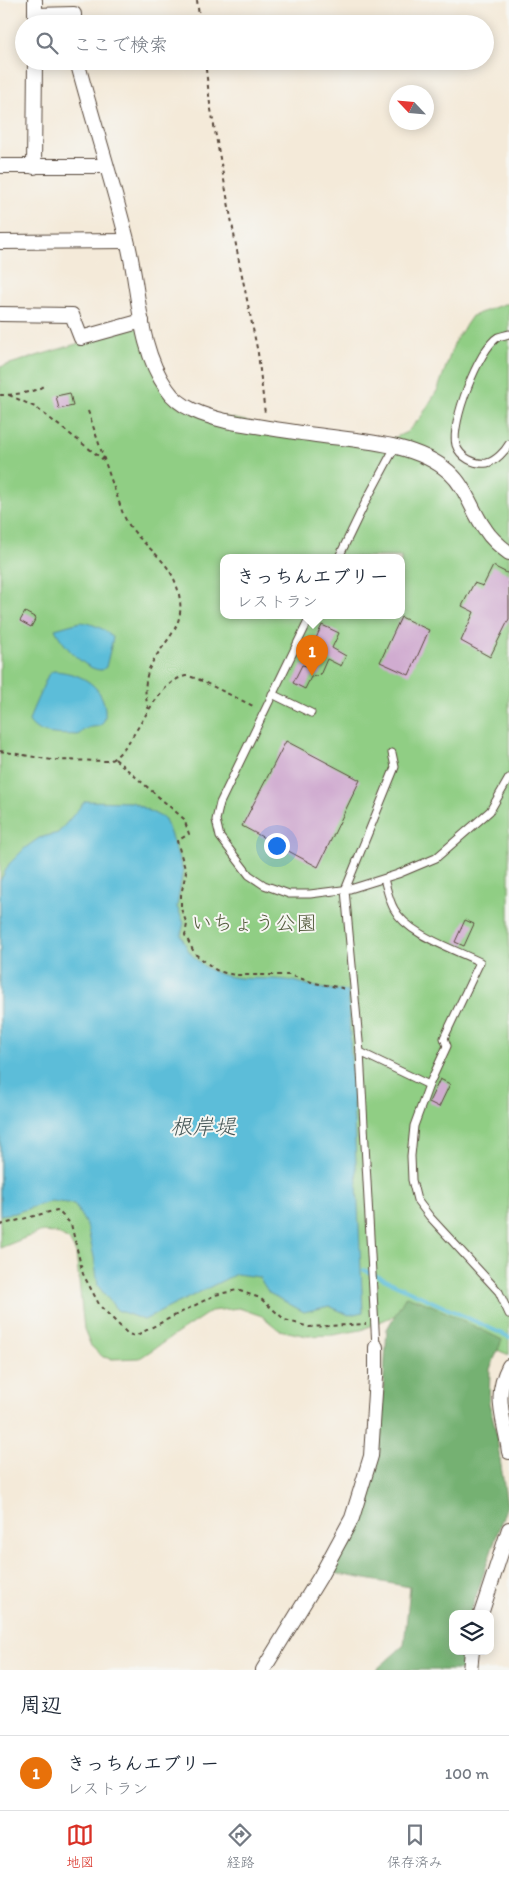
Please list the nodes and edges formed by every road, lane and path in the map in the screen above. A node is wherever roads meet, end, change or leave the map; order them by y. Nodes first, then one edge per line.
1 (36, 0) edge
2 (197, 0) edge
3 (35, 15) edge
4 (199, 15) edge
5 (35, 70) edge
6 (79, 70) edge
7 (206, 70) edge
8 (0, 166) edge
9 (105, 166) junction
10 (34, 167) junction
11 (128, 241) junction
12 (0, 242) edge
13 (0, 314) edge
14 (142, 321) junction
15 (509, 334) edge
16 (46, 384) dead end
17 (0, 395) edge
18 (9, 395) junction
19 (88, 411) dead end
20 (267, 428) junction
21 (509, 444) edge
22 (395, 447) junction
23 (106, 462) junction
24 (340, 554) edge
25 (509, 554) edge
26 (309, 619) edge
27 (272, 694) junction
28 (149, 710) junction
29 (264, 712) junction
30 (311, 713) dead end
31 (0, 751) edge
32 (392, 753) dead end
33 (115, 759) junction
34 (509, 778) edge
35 (384, 879) junction
36 (345, 890) junction
37 (347, 993) dead end
38 (360, 1052) junction
39 (429, 1085) junction
40 (0, 1225) edge
41 (509, 1314) edge
42 (370, 1324) dead end
43 (376, 1347) joint
44 (509, 1366) edge
45 (509, 1452) edge
46 (509, 1529) edge
47 (482, 1610) edge
48 (472, 1655) edge
49 (263, 1670) edge
50 (470, 1670) edge

1 - 3 street
2 - 4 path
5 - 10 street
6 - 9 street
7 - 20 path
8 - 10 street
9 - 10 street
9 - 11 street
11 - 12 street
11 - 14 street
13 - 14 street
14 - 20 street
15 - 21 lane
16 - 18 path
17 - 18 path
18 - 23 path
19 - 23 path
20 - 22 street
22 - 24 lane
22 - 25 street
23 - 28 path
26 - 27 lane
27 - 29 lane
27 - 30 lane
28 - 29 path
28 - 33 path
29 - 36 lane
31 - 33 path
32 - 36 lane
33 - 37 path
34 - 35 lane
35 - 36 lane
35 - 39 lane
36 - 38 lane
38 - 39 lane
38 - 43 lane
39 - 41 lane
40 - 42 path
43 - 49 street
44 - 45 street
46 - 47 street
48 - 50 street

